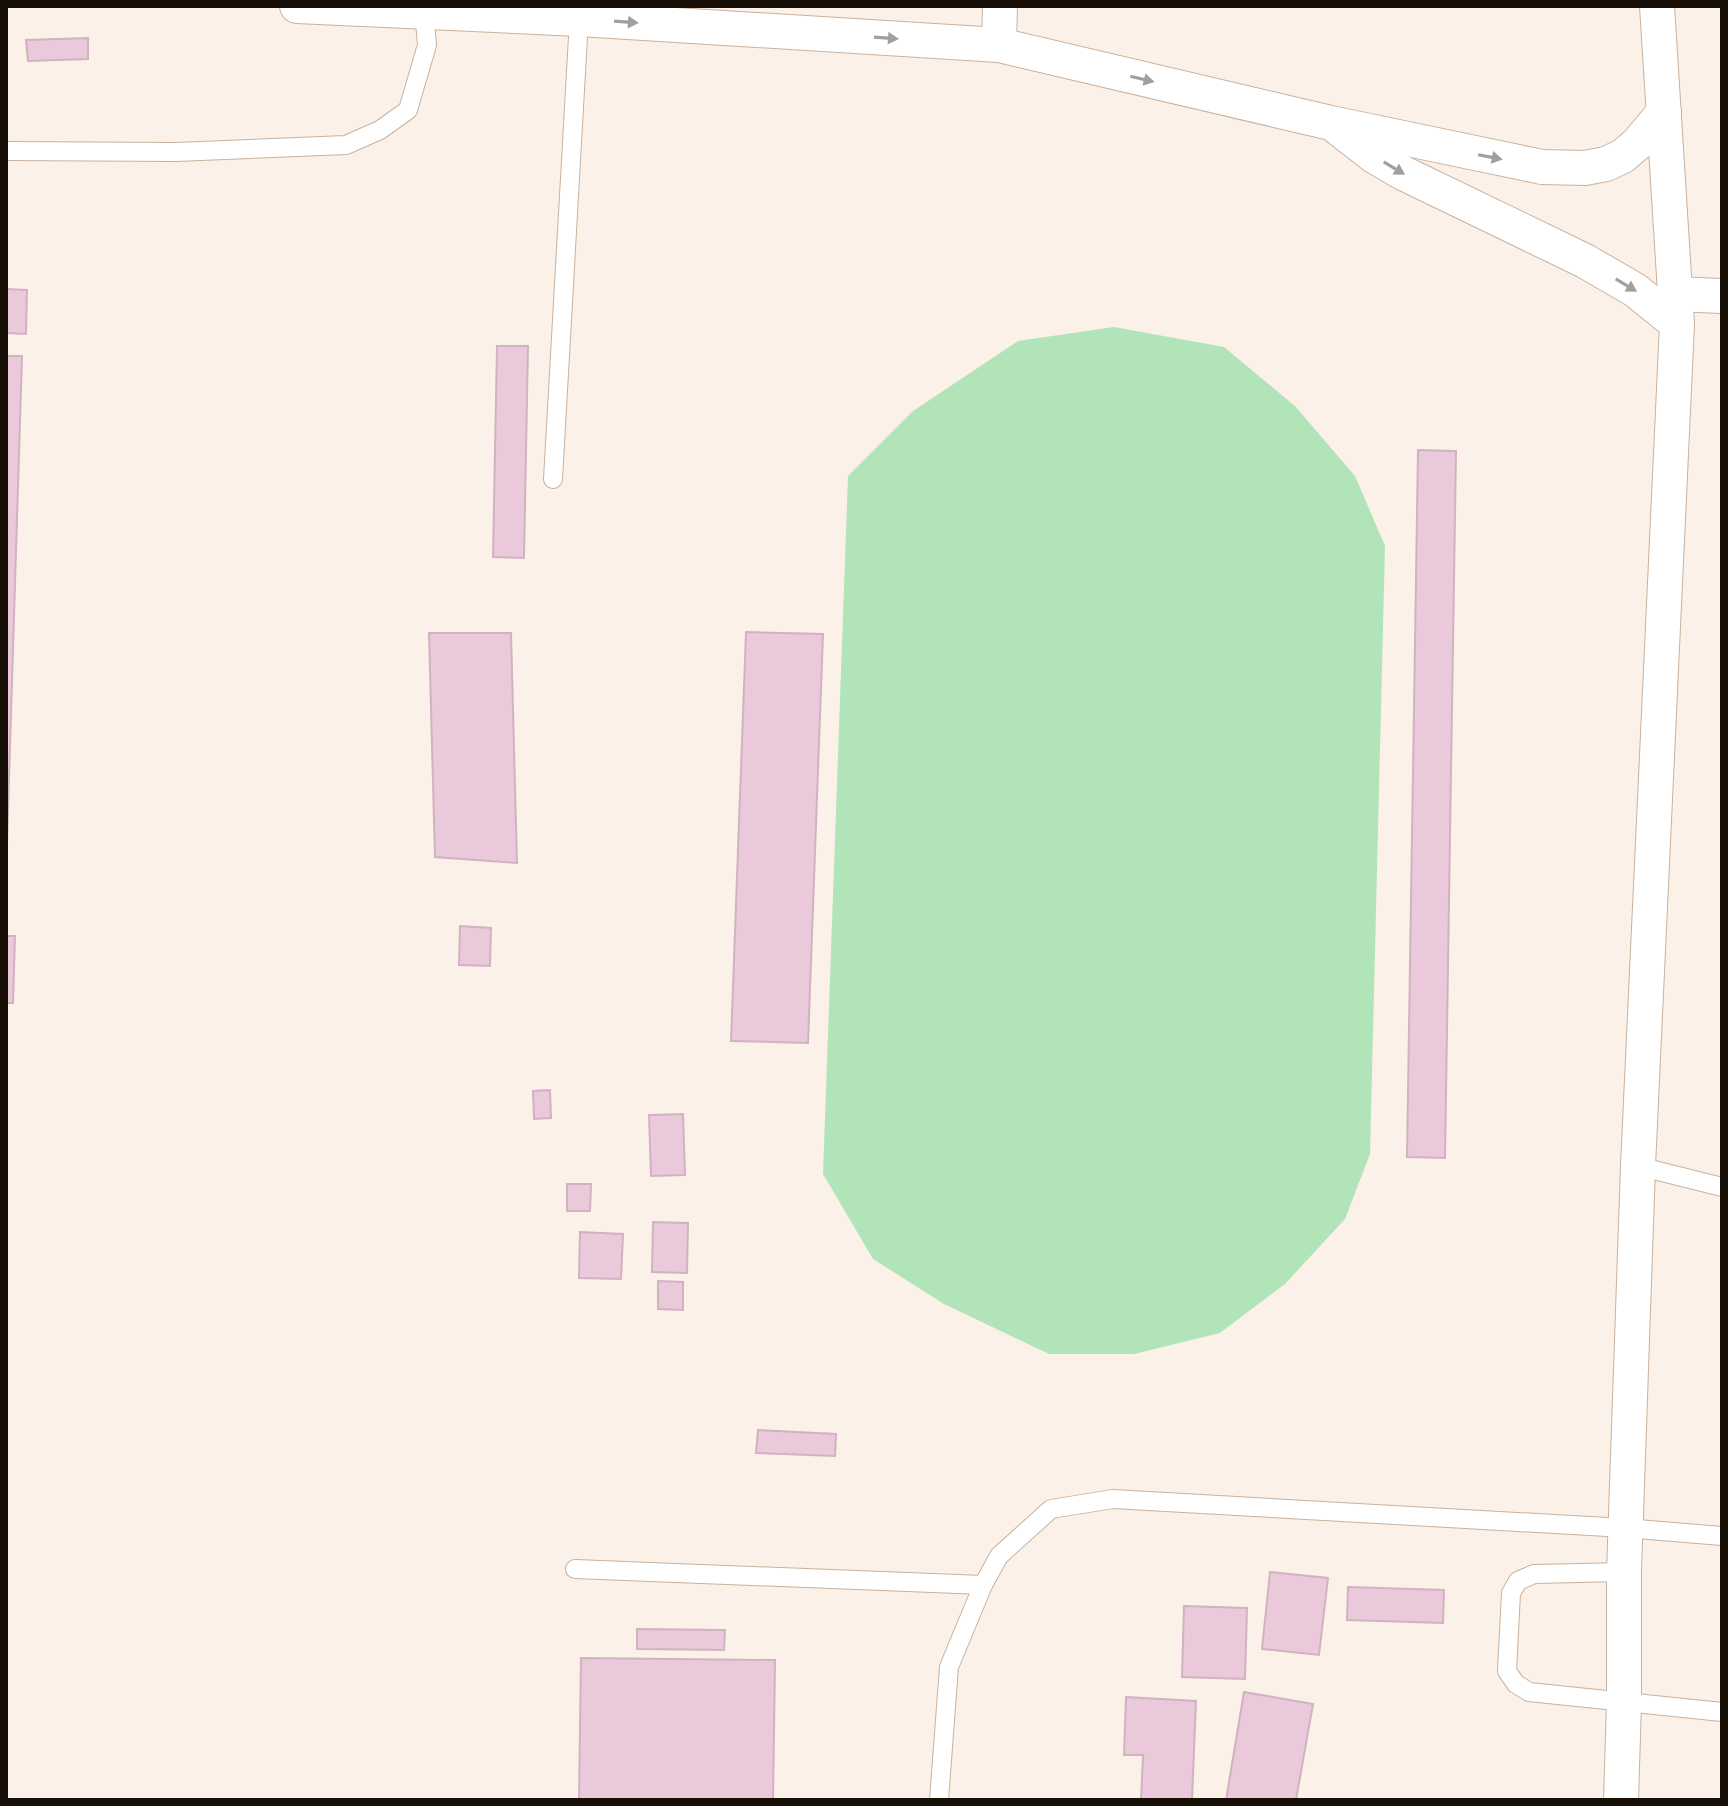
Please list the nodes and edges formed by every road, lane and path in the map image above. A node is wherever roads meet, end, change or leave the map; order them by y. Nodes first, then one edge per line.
1 (297, 6) edge
2 (1000, 6) edge
3 (1657, 6) edge
4 (424, 11) junction
5 (579, 19) junction
6 (999, 45) junction
7 (1664, 112) junction
8 (1331, 123) junction
9 (6, 151) edge
10 (1722, 296) edge
11 (1676, 309) junction
12 (553, 479) dead end
13 (1638, 1166) junction
14 (1722, 1187) edge
15 (1625, 1528) junction
16 (1722, 1536) edge
17 (575, 1569) dead end
18 (1624, 1572) junction
19 (983, 1585) junction
20 (1624, 1703) junction
21 (1722, 1712) edge
22 (939, 1800) edge
23 (1621, 1800) edge

1 - 4 street
2 - 6 street
3 - 7 street
4 - 5 street
4 - 9 lane
5 -> 6 street
5 - 12 lane
6 -> 8 street
8 -> 7 street
7 - 11 street
8 -> 11 street
10 - 11 street
11 - 13 street
13 - 14 lane
13 - 15 street
15 - 16 lane
15 - 18 street
15 - 19 lane
17 - 19 lane
18 - 20 street
18 - 20 lane
19 - 22 lane
20 - 21 lane
20 - 23 street

